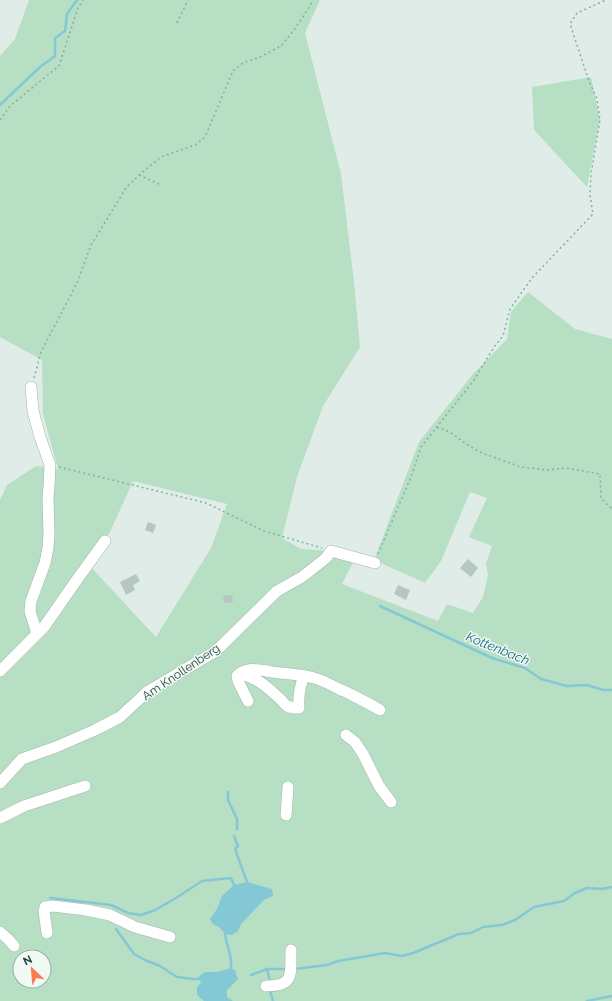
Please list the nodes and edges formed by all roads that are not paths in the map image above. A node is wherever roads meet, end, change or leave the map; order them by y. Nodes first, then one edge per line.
1 (31, 387) road end
2 (104, 541) dead end
3 (374, 563) road end
4 (37, 634) junction
5 (0, 672) edge
6 (238, 674) junction
7 (304, 676) junction
8 (248, 702) dead end
9 (380, 710) dead end
10 (346, 735) dead end
11 (0, 782) edge
12 (85, 786) dead end
13 (288, 787) dead end
14 (391, 802) dead end
15 (286, 815) dead end
16 (0, 818) edge
17 (0, 932) edge
18 (47, 933) dead end
19 (170, 937) dead end
20 (14, 946) dead end
21 (290, 950) dead end
22 (266, 986) dead end

1 - 4 lane
2 - 4 lane
3 - 11 lane, Am Knollenberg
4 - 5 lane
6 - 7 lane
6 - 7 lane
6 - 8 lane
7 - 9 lane
10 - 14 lane
12 - 16 lane
13 - 15 lane
17 - 20 lane
18 - 19 lane
21 - 22 lane

